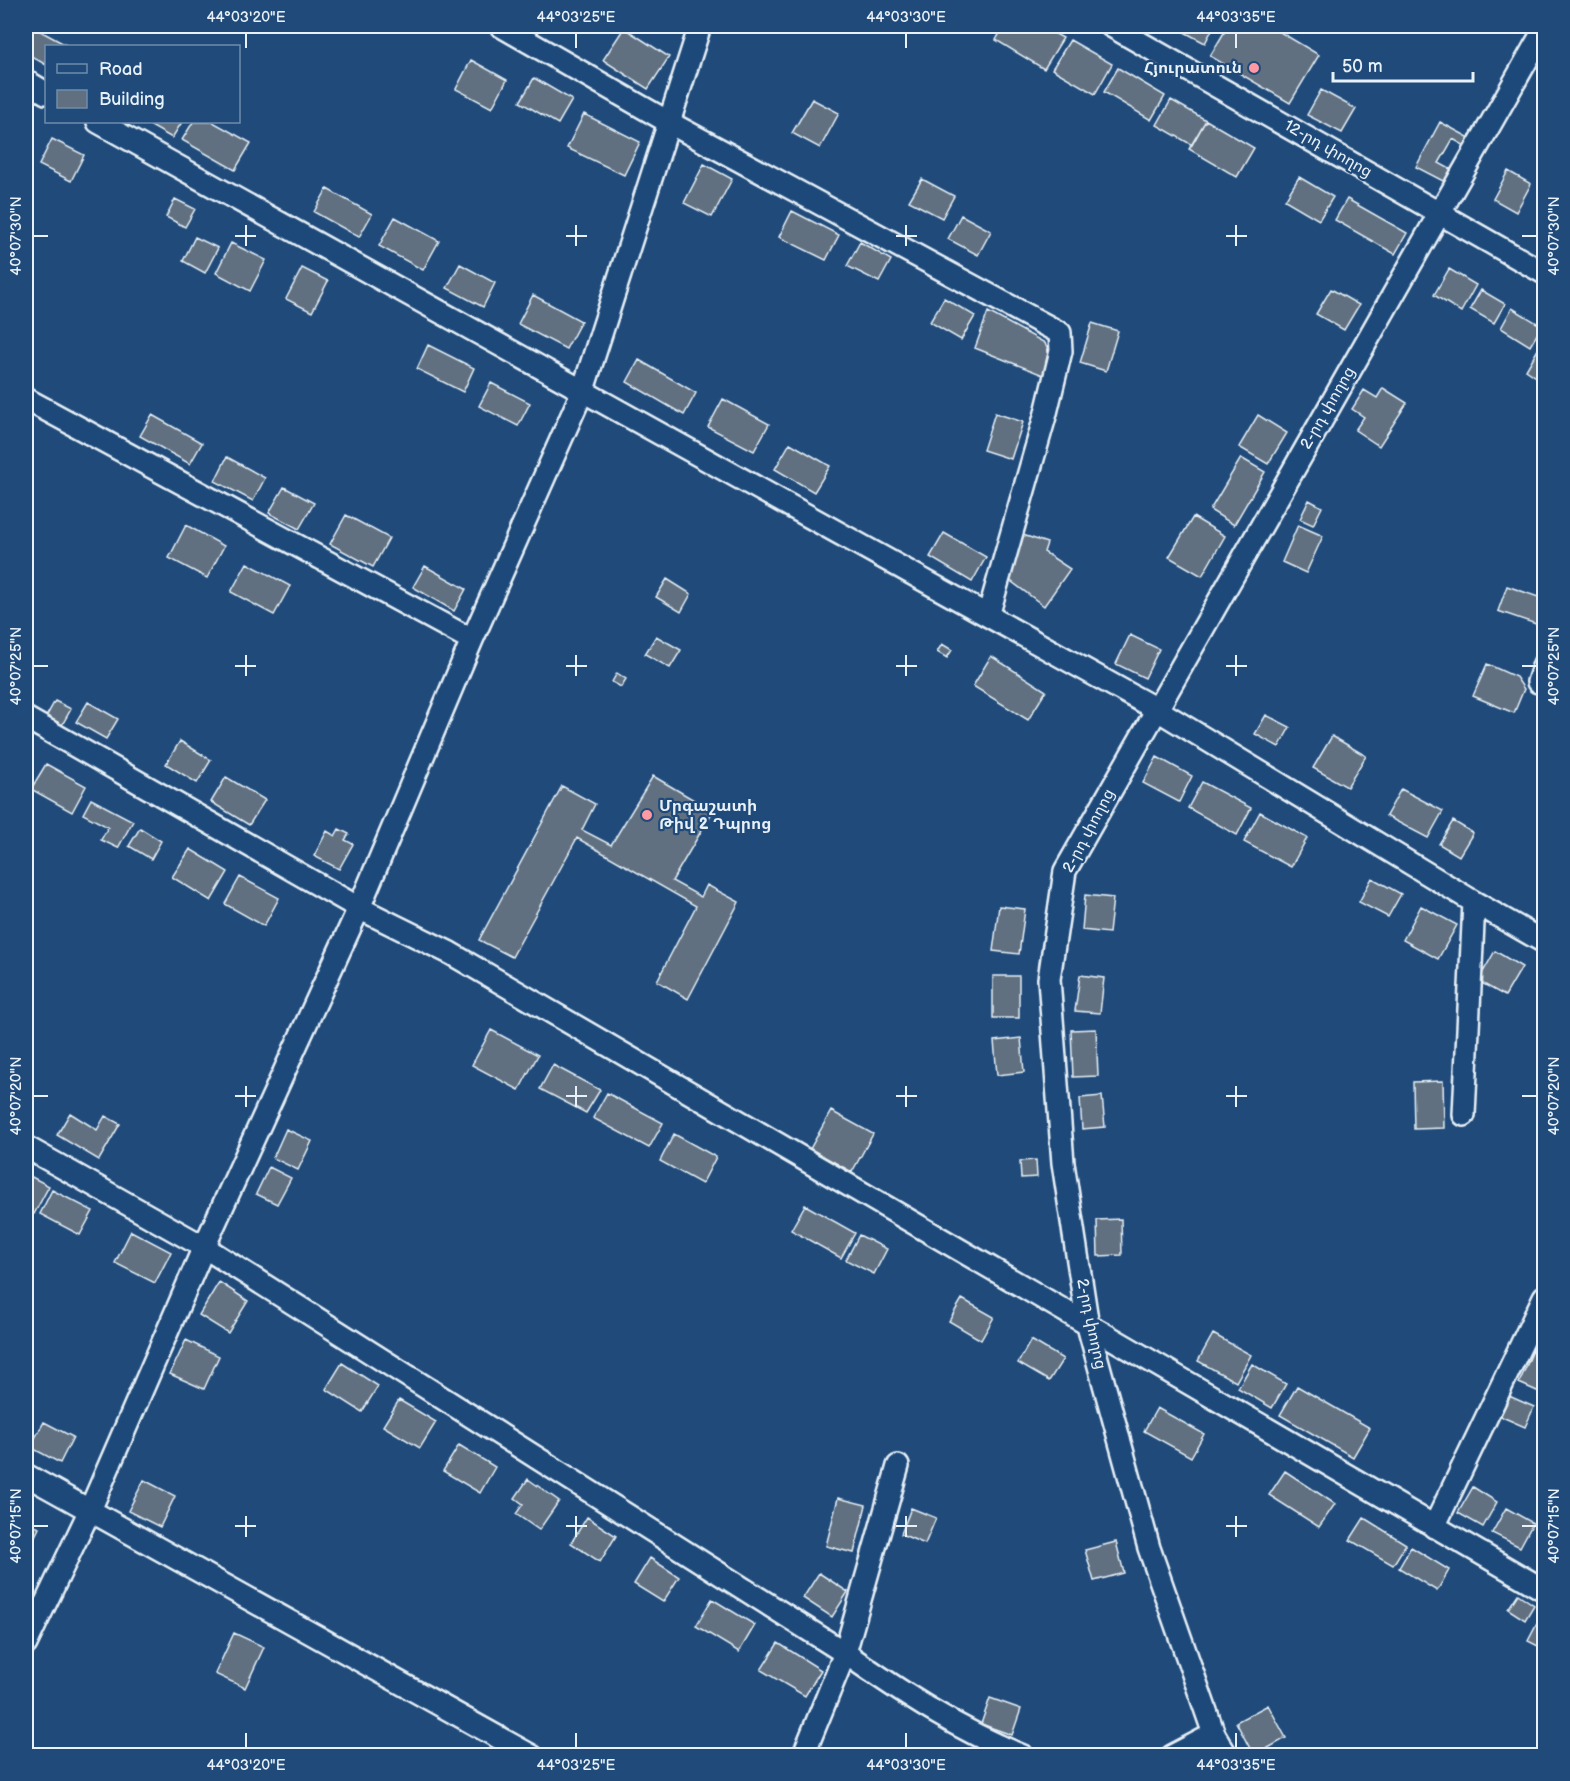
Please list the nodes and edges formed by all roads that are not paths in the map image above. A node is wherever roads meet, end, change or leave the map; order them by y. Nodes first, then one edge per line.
1 (501, 26) edge
2 (700, 26) edge
3 (1111, 26) edge
4 (1545, 30) edge
5 (26, 81) edge
6 (45, 92) edge
7 (100, 123) edge
8 (670, 123) junction
9 (1440, 212) junction
10 (1545, 273) edge
11 (583, 390) junction
12 (26, 399) edge
13 (988, 616) junction
14 (472, 640) junction
15 (1156, 709) junction
16 (26, 718) edge
17 (1474, 902) junction
18 (359, 908) junction
19 (1545, 942) edge
20 (1464, 1115) dead end
21 (26, 1147) edge
22 (204, 1248) junction
23 (1545, 1297) edge
24 (1088, 1326) junction
25 (898, 1466) dead end
26 (26, 1475) edge
27 (90, 1510) junction
28 (1434, 1527) junction
29 (1545, 1590) edge
30 (26, 1644) edge
31 (845, 1653) junction
32 (1214, 1734) junction
33 (532, 1755) edge
34 (803, 1755) edge
35 (1023, 1755) edge
36 (1172, 1755) edge
37 (1227, 1755) edge

1 - 8 street
2 - 8 street
3 - 9 street, 12-րդ փողոց
4 - 9 street, 2-րդ փողոց
5 - 6 street
7 - 11 street
8 - 11 street
8 - 13 street
9 - 10 street, 12-րդ փողոց
9 - 15 street, 2-րդ փողոց
11 - 13 street
11 - 14 street
12 - 14 street
13 - 15 street
14 - 18 street
15 - 17 street
15 - 24 street, 2-րդ փողոց
16 - 18 street
17 - 19 street
17 - 20 street
18 - 22 street
18 - 24 street
21 - 22 street
22 - 27 street
22 - 31 street
23 - 28 street
24 - 28 street
24 - 32 street, 2-րդ փողոց
25 - 31 street
26 - 27 street
27 - 30 street
27 - 33 street
28 - 29 street
31 - 34 street
31 - 35 street
32 - 36 street
32 - 37 street, 2-րդ փողոց

